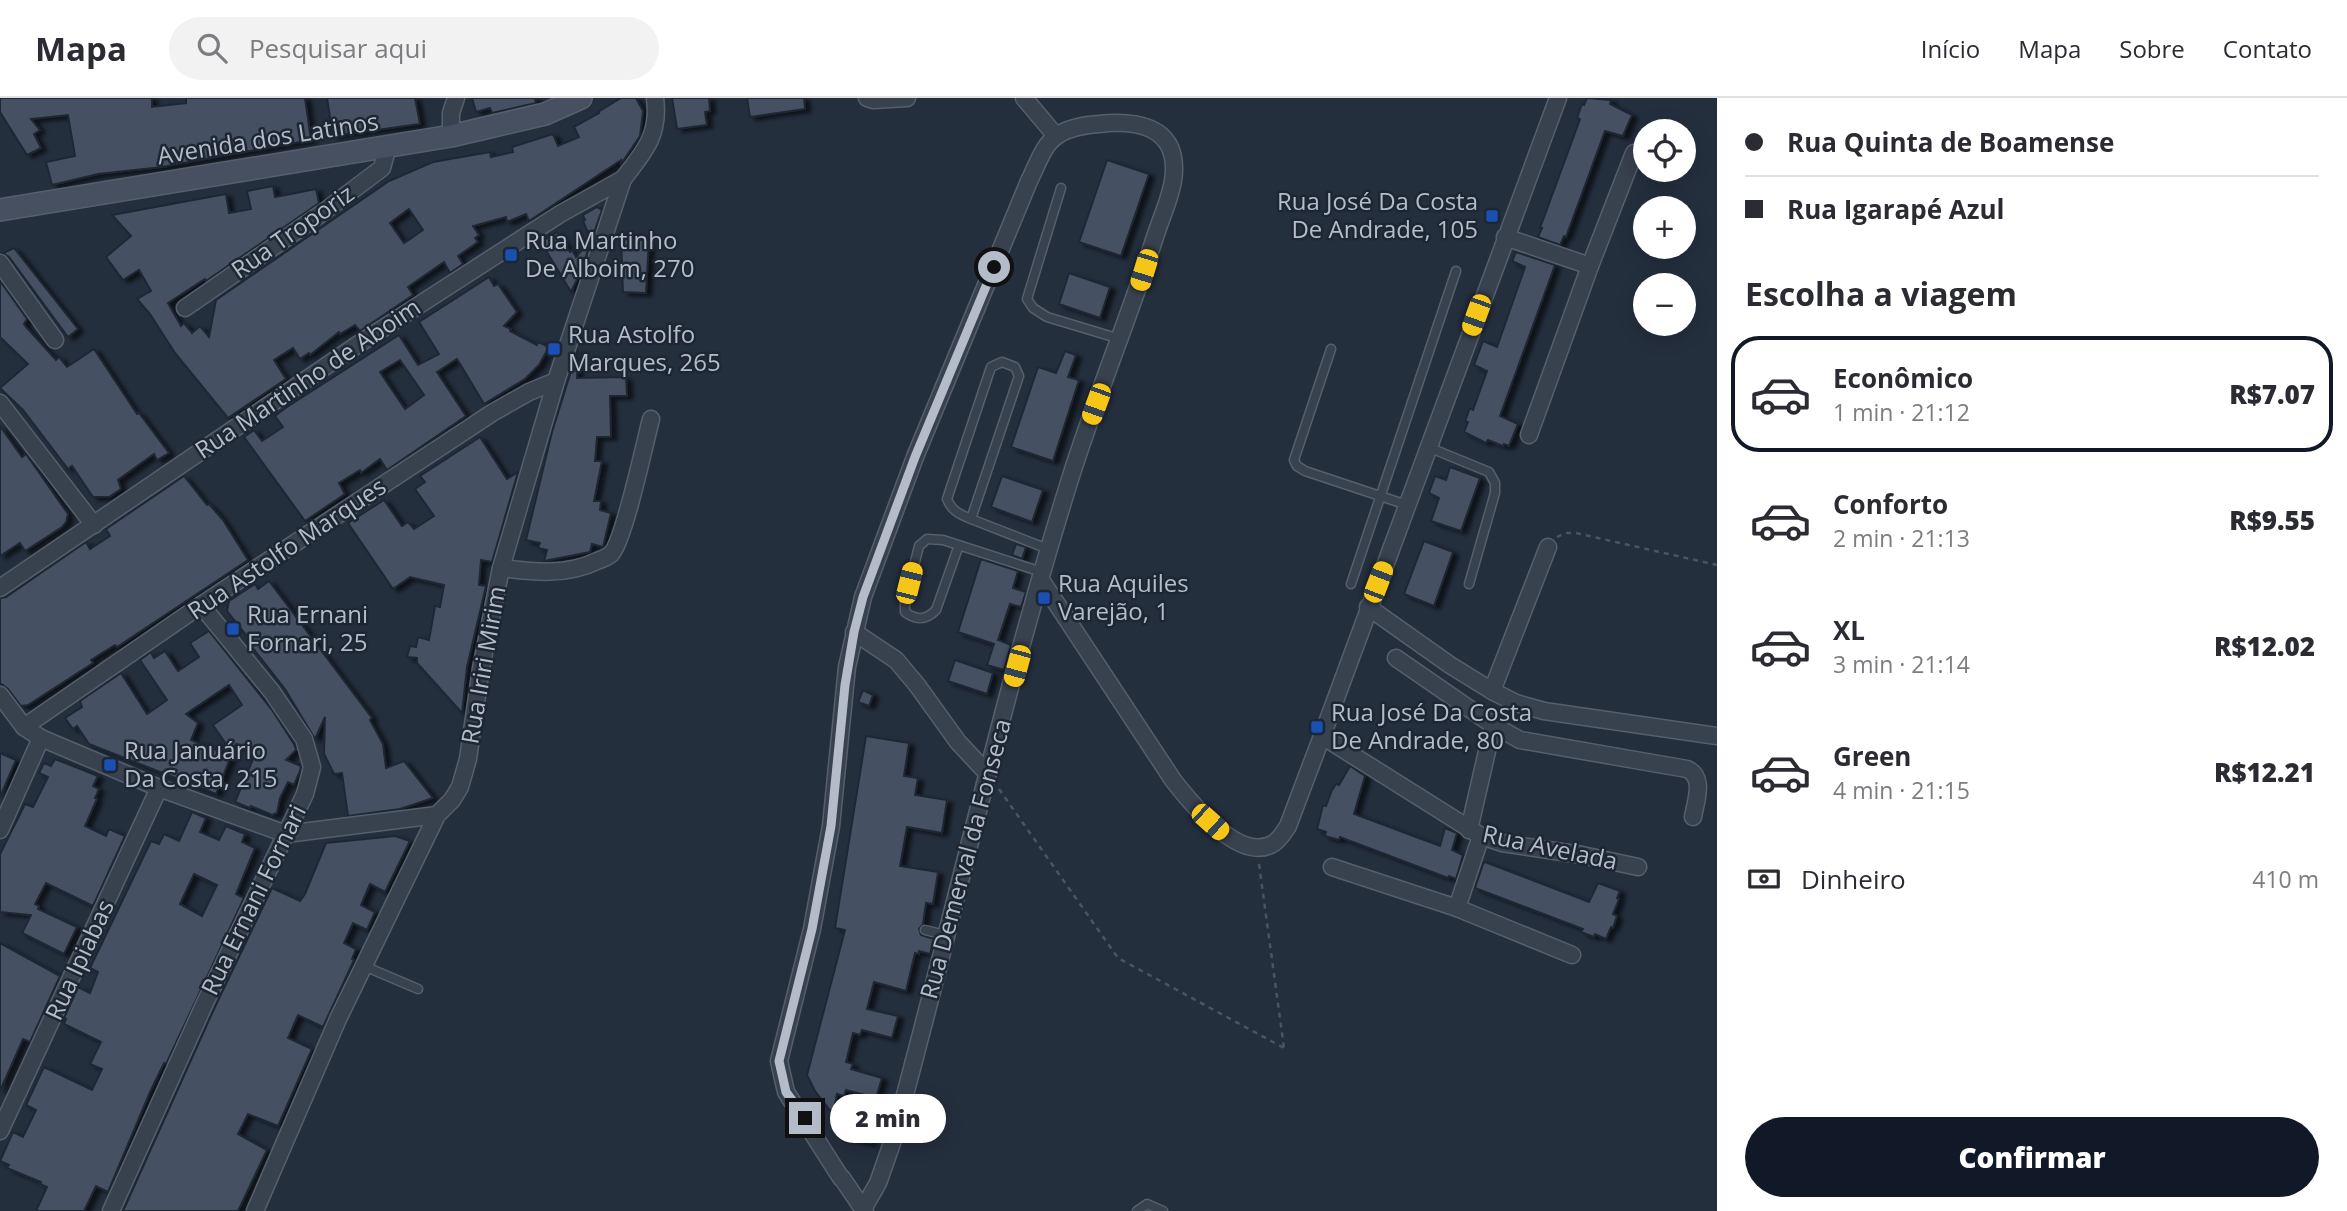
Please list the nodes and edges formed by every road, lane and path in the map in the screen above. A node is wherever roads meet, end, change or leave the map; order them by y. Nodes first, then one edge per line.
1 (456, 98) edge
2 (582, 98) edge
3 (655, 98) edge
4 (867, 98) edge
5 (907, 98) edge
6 (1024, 98) edge
7 (1558, 98) edge
8 (451, 136) junction
9 (1056, 136) junction
10 (388, 146) junction
11 (1633, 156) edge
12 (623, 179) junction
13 (1061, 188) dead end
14 (0, 211) edge
15 (1506, 237) junction
16 (0, 263) edge
17 (1590, 266) junction
18 (1456, 271) dead end
19 (185, 308) dead end
20 (1120, 339) junction
21 (55, 340) dead end
22 (1331, 349) dead end
23 (555, 381) junction
24 (0, 403) edge
25 (651, 419) dead end
26 (1529, 435) dead end
27 (1428, 447) junction
28 (1380, 496) junction
29 (1406, 505) junction
30 (971, 519) junction
31 (94, 525) junction
32 (959, 545) junction
33 (1548, 547) joint
34 (1048, 549) junction
35 (1717, 565) edge
36 (501, 568) junction
37 (1042, 576) junction
38 (1351, 584) dead end
39 (1469, 584) dead end
40 (0, 589) edge
41 (201, 605) junction
42 (1368, 607) junction
43 (854, 632) junction
44 (1396, 658) dead end
45 (1492, 691) junction
46 (0, 695) edge
47 (1493, 725) junction
48 (24, 727) junction
49 (1322, 736) junction
50 (1717, 736) edge
51 (41, 738) junction
52 (987, 773) junction
53 (159, 788) junction
54 (437, 815) junction
55 (1693, 817) dead end
56 (0, 830) edge
57 (1475, 833) junction
58 (286, 834) junction
59 (1256, 848) junction
60 (1332, 867) dead end
61 (1638, 867) dead end
62 (1457, 908) junction
63 (925, 930) dead end
64 (945, 935) junction
65 (1572, 955) dead end
66 (364, 966) junction
67 (418, 989) dead end
68 (0, 1132) edge
69 (864, 1210) edge
70 (111, 1211) edge
71 (255, 1211) edge
72 (1137, 1211) edge
73 (1163, 1211) edge

1 - 8 street
2 - 8 main road, Avenida dos Latinos
3 - 12 street, Rua Iriri Mirim
4 - 5 street
6 - 9 street
7 - 15 street
8 - 10 main road, Avenida dos Latinos
9 - 20 street, Rua Demerval da Fonseca
9 - 43 street
10 - 14 main road, Avenida dos Latinos
10 - 19 street, Rua Troporiz
11 - 17 street
12 - 23 street, Rua Iriri Mirim
12 - 31 street, Rua Martinho de Aboim
13 - 20 lane
15 - 17 street
15 - 27 street
16 - 21 street
17 - 26 street
18 - 28 lane
20 - 34 street, Rua Demerval da Fonseca
22 - 28 lane
23 - 36 street, Rua Iriri Mirim
23 - 41 street, Rua Astolfo Marques
24 - 31 street
25 - 36 street
27 - 29 street
27 - 39 lane
28 - 29 lane
28 - 38 lane
29 - 42 street
30 - 30 lane
30 - 34 lane
31 - 40 street, Rua Martinho de Aboim
32 - 32 lane
32 - 37 lane
33 - 35 path
33 - 45 street
34 - 37 street, Rua Demerval da Fonseca
36 - 54 street, Rua Iriri Mirim
37 - 52 street, Rua Demerval da Fonseca
37 - 59 street
41 - 48 street, Rua Astolfo Marques
41 - 58 street, Rua Ernani Fornari
42 - 45 street
42 - 49 street
43 - 52 street
43 - 69 street
44 - 47 street
45 - 50 street
46 - 48 street
47 - 55 street
47 - 57 street
48 - 51 street
49 - 57 street, Rua Avelada
49 - 59 street
51 - 53 street
51 - 56 street
52 - 59 path
52 - 64 street, Rua Demerval da Fonseca
53 - 58 street
53 - 68 street, Rua Ipiabas
54 - 58 street
54 - 66 street, Rua Iriri Mirim
57 - 61 street, Rua Avelada
57 - 62 street
58 - 70 street, Rua Ernani Fornari
60 - 62 street
62 - 65 street
63 - 64 lane
64 - 69 street, Rua Demerval da Fonseca
66 - 67 lane
66 - 71 street, Rua Iriri Mirim
72 - 73 lane

